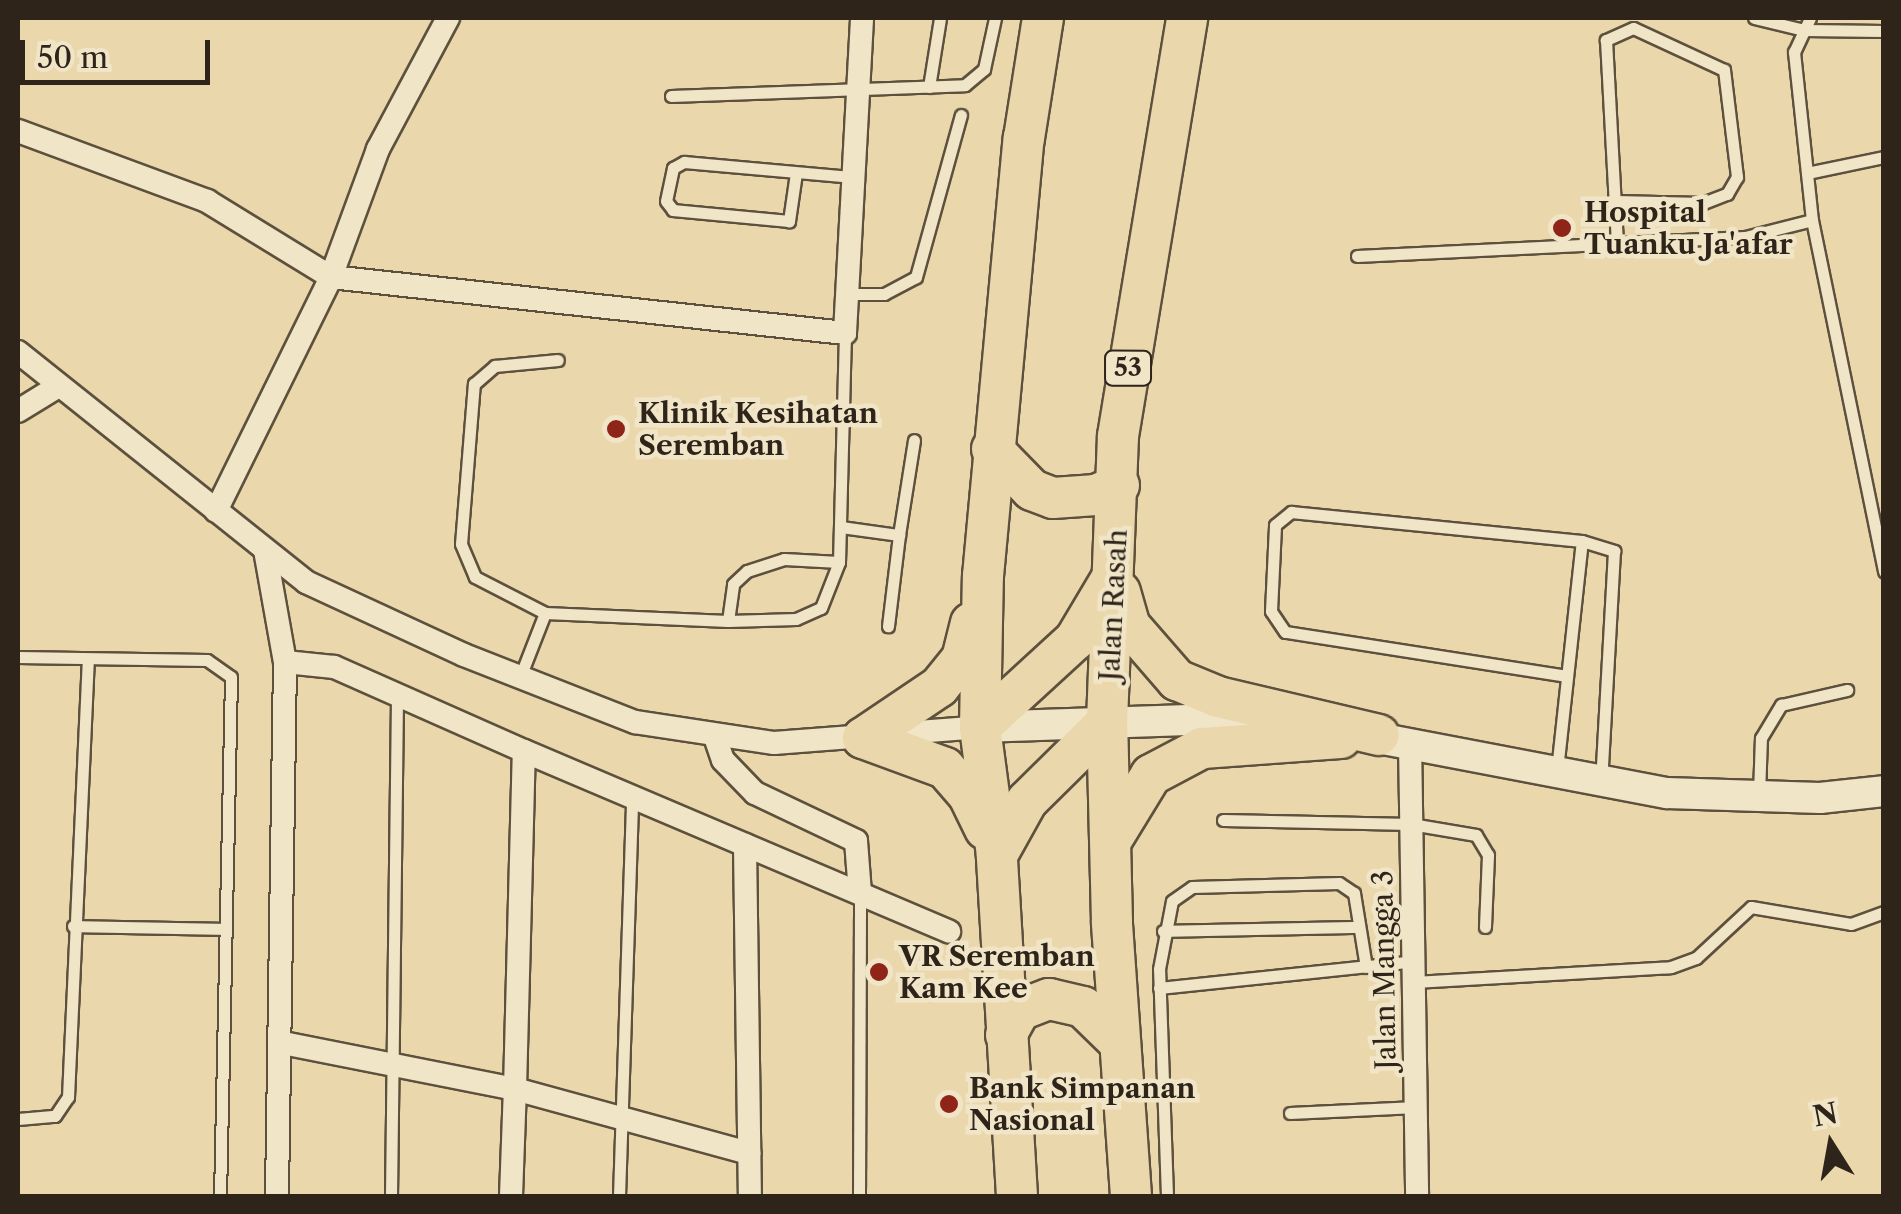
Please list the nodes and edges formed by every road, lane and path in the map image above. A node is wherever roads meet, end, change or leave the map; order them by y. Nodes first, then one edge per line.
1 (448, 18) edge
2 (862, 18) edge
3 (940, 18) edge
4 (995, 18) edge
5 (1043, 18) edge
6 (1187, 18) edge
7 (1754, 18) edge
8 (1806, 22) edge
9 (1884, 31) edge
10 (930, 87) junction
11 (858, 90) junction
12 (671, 96) dead end
13 (961, 116) dead end
14 (18, 130) edge
15 (1884, 156) edge
16 (796, 173) junction
17 (1807, 173) junction
18 (853, 177) junction
19 (1615, 201) junction
20 (1812, 220) junction
21 (1617, 243) junction
22 (1357, 256) dead end
23 (331, 277) junction
24 (848, 294) junction
25 (845, 333) junction
26 (18, 352) edge
27 (558, 360) dead end
28 (57, 387) junction
29 (18, 412) edge
30 (914, 440) dead end
31 (992, 449) junction
32 (1118, 485) junction
33 (216, 511) junction
34 (841, 527) junction
35 (899, 535) junction
36 (1582, 541) junction
37 (266, 550) junction
38 (839, 562) junction
39 (1884, 572) edge
40 (1114, 573) junction
41 (982, 576) junction
42 (545, 613) junction
43 (728, 622) junction
44 (888, 626) dead end
45 (18, 657) edge
46 (88, 659) junction
47 (285, 662) junction
48 (1567, 676) junction
49 (520, 677) junction
50 (1847, 690) dead end
51 (397, 692) junction
52 (1107, 722) junction
53 (980, 727) junction
54 (714, 737) junction
55 (863, 738) junction
56 (1394, 738) junction
57 (524, 750) junction
58 (1557, 775) junction
59 (1600, 784) junction
60 (1884, 791) edge
61 (632, 797) junction
62 (1759, 798) junction
63 (1222, 820) dead end
64 (1411, 824) junction
65 (1110, 844) junction
66 (745, 845) junction
67 (997, 855) junction
68 (860, 894) junction
69 (1884, 912) edge
70 (73, 926) junction
71 (1359, 927) junction
72 (1485, 927) dead end
73 (224, 930) junction
74 (1164, 931) junction
75 (949, 932) dead end
76 (1366, 967) junction
77 (1414, 972) junction
78 (1159, 988) junction
79 (1006, 1035) junction
80 (1118, 1040) junction
81 (283, 1042) junction
82 (395, 1062) junction
83 (515, 1089) junction
84 (1416, 1107) junction
85 (1290, 1113) dead end
86 (623, 1117) junction
87 (18, 1119) edge
88 (749, 1153) junction
89 (220, 1196) edge
90 (277, 1196) edge
91 (392, 1196) edge
92 (511, 1196) edge
93 (619, 1196) edge
94 (750, 1196) edge
95 (859, 1196) edge
96 (1017, 1196) edge
97 (1132, 1196) edge
98 (1167, 1196) edge
99 (1417, 1196) edge

1 - 23 street
2 - 11 street
3 - 10 lane
4 - 10 lane
5 - 31 highway
6 - 32 highway, Jalan Rasah / 53
7 - 8 lane
8 - 9 lane
8 - 17 lane
10 - 11 lane
11 - 12 lane
11 - 18 street
13 - 24 lane
14 - 23 street
15 - 17 lane
16 - 16 lane
16 - 18 lane
17 - 20 lane
18 - 24 street
19 - 19 lane
19 - 21 lane
20 - 21 lane
20 - 39 lane
21 - 22 lane
23 - 25 street
23 - 33 street
24 - 25 street
25 - 34 lane
26 - 28 street
27 - 42 lane
28 - 29 street
28 - 33 street
30 - 35 lane
31 - 32 highway
31 - 41 highway
32 - 40 highway, Jalan Rasah / 53
33 - 37 street
34 - 35 lane
34 - 38 lane
35 - 44 lane
36 - 48 lane
36 - 48 lane
36 - 59 lane
37 - 47 street
37 - 49 street
38 - 43 lane
38 - 43 lane
40 - 52 highway, Jalan Rasah / 53
40 - 53 highway
40 - 56 highway
41 - 53 highway
41 - 55 highway
42 - 43 lane
42 - 49 lane
45 - 46 lane
46 - 70 lane
46 - 73 lane
47 - 51 street
47 - 81 street
48 - 58 lane
49 - 54 street
50 - 62 lane
51 - 57 street
51 - 82 lane
52 - 53 street
52 - 56 street
52 - 65 highway, Jalan Rasah / 53
52 - 67 highway
53 - 55 street
53 - 67 highway
54 - 55 street
54 - 68 street
55 - 67 highway
56 - 58 street
56 - 64 street, Jalan Mangga 3
56 - 65 highway
57 - 61 street
57 - 83 street
58 - 59 street
59 - 62 street
60 - 62 street
61 - 66 street
61 - 86 lane
63 - 64 lane
64 - 72 lane
64 - 77 street, Jalan Mangga 3
65 - 80 highway, Jalan Rasah / 53
66 - 68 street
66 - 88 street
67 - 79 highway
68 - 75 street
68 - 95 lane
69 - 77 lane
70 - 73 lane
70 - 87 lane
71 - 74 lane
71 - 74 lane
71 - 76 lane
73 - 89 lane
74 - 78 lane
76 - 77 lane
76 - 78 lane
77 - 84 street, Jalan Mangga 3
78 - 98 lane
79 - 80 highway
79 - 96 highway
80 - 97 highway, Jalan Rasah / 53
81 - 82 street
81 - 90 street
82 - 83 street
82 - 91 lane
83 - 86 street
83 - 92 street
84 - 85 lane
84 - 99 street, Jalan Mangga 3
86 - 88 street
86 - 93 lane
88 - 94 street

